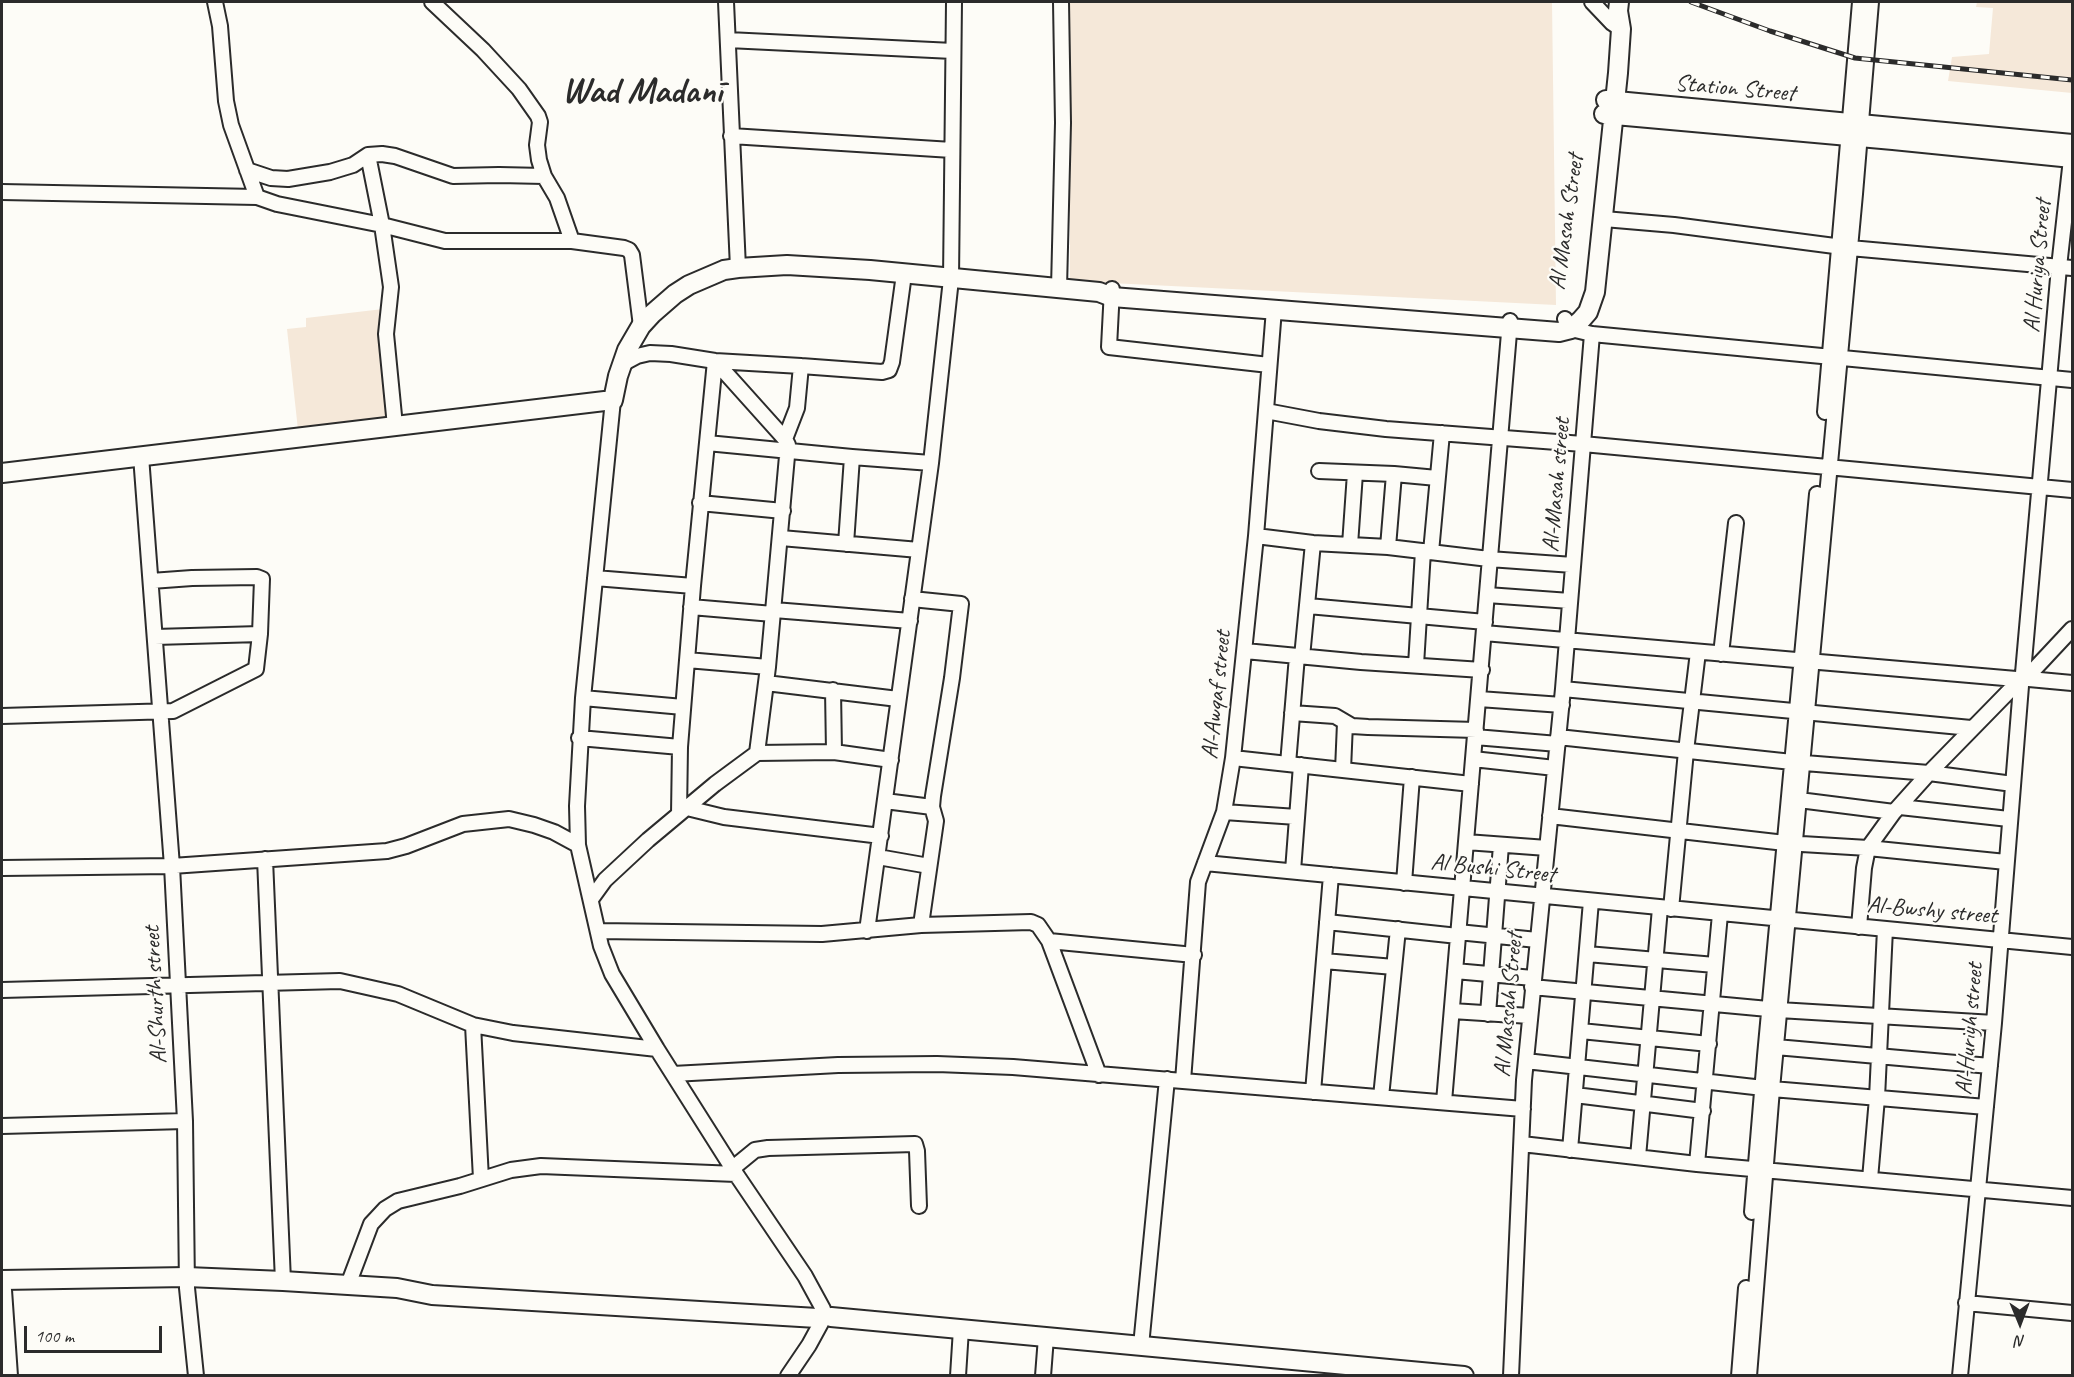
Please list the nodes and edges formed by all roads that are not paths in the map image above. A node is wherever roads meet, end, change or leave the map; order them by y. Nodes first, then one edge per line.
1 (215, 2) edge
2 (432, 2) edge
3 (726, 2) edge
4 (954, 2) edge
5 (1061, 2) edge
6 (1592, 2) edge
7 (1860, 2) edge
8 (1871, 2) edge
9 (1617, 16) edge
10 (728, 40) junction
11 (953, 51) junction
12 (1610, 107) junction
13 (1855, 130) junction
14 (731, 136) junction
15 (952, 150) junction
16 (2072, 152) edge
17 (368, 155) junction
18 (247, 170) junction
19 (544, 176) junction
20 (2, 192) edge
21 (257, 197) junction
22 (1604, 219) junction
23 (382, 225) junction
24 (572, 241) junction
25 (1844, 247) junction
26 (738, 268) junction
27 (2066, 268) edge
28 (904, 274) junction
29 (951, 279) junction
30 (1059, 288) junction
31 (1108, 293) junction
32 (1274, 309) junction
33 (1338, 310) junction
34 (1568, 324) junction
35 (1510, 325) junction
36 (641, 326) junction
37 (1592, 334) junction
38 (1834, 356) junction
39 (714, 361) junction
40 (622, 364) junction
41 (1269, 364) junction
42 (801, 366) junction
43 (2050, 378) junction
44 (2073, 380) edge
45 (613, 400) junction
46 (1266, 411) junction
47 (395, 426) junction
48 (1442, 433) junction
49 (1499, 437) junction
50 (707, 443) junction
51 (1583, 444) junction
52 (787, 445) junction
53 (141, 456) junction
54 (852, 457) junction
55 (931, 463) junction
56 (1825, 466) junction
57 (1319, 471) dead end
58 (2, 473) edge
59 (1355, 473) junction
60 (1394, 474) junction
61 (1437, 478) junction
62 (2040, 487) junction
63 (2073, 490) edge
64 (700, 503) junction
65 (783, 511) junction
66 (1736, 523) dead end
67 (1256, 536) junction
68 (781, 538) junction
69 (1313, 543) junction
70 (846, 544) junction
71 (1350, 545) junction
72 (1388, 547) junction
73 (920, 550) junction
74 (1427, 551) junction
75 (1489, 559) junction
76 (1573, 565) junction
77 (594, 578) junction
78 (151, 581) junction
79 (693, 586) junction
80 (1487, 595) junction
81 (912, 599) junction
82 (1570, 601) junction
83 (1308, 606) junction
84 (691, 607) junction
85 (774, 612) junction
86 (1418, 615) junction
87 (910, 621) junction
88 (1485, 628) junction
89 (2073, 629) edge
90 (260, 634) junction
91 (155, 637) junction
92 (1567, 640) junction
93 (1245, 651) junction
94 (1698, 652) junction
95 (1721, 654) junction
96 (1300, 657) junction
97 (687, 660) junction
98 (1807, 661) junction
99 (1416, 665) junction
100 (768, 667) junction
101 (1482, 670) junction
102 (2022, 679) junction
103 (766, 683) junction
104 (2073, 683) edge
105 (1563, 689) junction
106 (833, 690) junction
107 (582, 698) junction
108 (898, 699) junction
109 (1479, 699) junction
110 (1692, 702) junction
111 (1562, 705) junction
112 (683, 707) junction
113 (161, 711) junction
114 (1802, 712) junction
115 (1292, 713) junction
116 (2, 716) edge
117 (1345, 723) junction
118 (1971, 728) junction
119 (1475, 734) junction
120 (579, 738) junction
121 (1558, 740) junction
122 (680, 747) junction
123 (1686, 751) junction
124 (834, 752) junction
125 (757, 753) junction
126 (1233, 758) junction
127 (1473, 759) junction
128 (891, 760) junction
129 (1797, 763) junction
130 (1294, 764) junction
131 (1555, 768) junction
132 (1343, 770) junction
133 (1929, 773) junction
134 (1412, 777) junction
135 (2013, 783) junction
136 (1471, 784) junction
137 (1799, 800) junction
138 (885, 801) junction
139 (932, 807) junction
140 (1897, 810) junction
141 (683, 811) junction
142 (1224, 812) junction
143 (1550, 816) junction
144 (1297, 818) junction
145 (2009, 819) junction
146 (1679, 831) junction
147 (881, 836) junction
148 (1466, 842) junction
149 (1790, 844) junction
150 (578, 845) junction
151 (1501, 845) junction
152 (1547, 848) junction
153 (1868, 848) junction
154 (878, 857) junction
155 (265, 860) junction
156 (2006, 861) junction
157 (1205, 863) junction
158 (172, 866) junction
159 (928, 867) junction
160 (2, 868) edge
161 (1293, 871) junction
162 (1331, 875) junction
163 (1404, 883) junction
164 (1462, 889) junction
165 (1497, 892) junction
166 (1542, 896) junction
167 (592, 898) junction
168 (1591, 901) junction
169 (1666, 908) junction
170 (1720, 914) junction
171 (1783, 920) junction
172 (1328, 922) junction
173 (921, 925) junction
174 (1859, 927) junction
175 (1885, 928) junction
176 (1398, 929) junction
177 (598, 931) junction
178 (867, 931) junction
179 (1458, 934) junction
180 (1494, 936) junction
181 (1537, 940) junction
182 (2001, 941) junction
183 (1049, 942) junction
184 (2073, 947) edge
185 (1587, 954) junction
186 (1194, 955) junction
187 (1655, 960) junction
188 (1324, 961) junction
189 (1715, 965) junction
190 (1394, 966) junction
191 (1455, 971) junction
192 (1491, 974) junction
193 (270, 982) junction
194 (1532, 983) junction
195 (178, 985) junction
196 (2, 990) edge
197 (1584, 992) junction
198 (1652, 998) junction
199 (1713, 1004) junction
200 (1774, 1010) junction
201 (1452, 1011) junction
202 (1488, 1014) junction
203 (1530, 1016) junction
204 (1881, 1016) junction
205 (1994, 1023) junction
206 (473, 1025) junction
207 (1581, 1031) junction
208 (1648, 1037) junction
209 (1709, 1044) junction
210 (1776, 1047) junction
211 (657, 1049) junction
212 (1878, 1056) junction
213 (1526, 1061) junction
214 (1990, 1066) junction
215 (1578, 1067) junction
216 (673, 1074) junction
217 (1646, 1074) junction
218 (1099, 1075) junction
219 (1167, 1079) junction
220 (1183, 1081) junction
221 (1706, 1081) junction
222 (1767, 1088) junction
223 (1313, 1092) junction
224 (1575, 1095) junction
225 (1382, 1097) junction
226 (1877, 1098) junction
227 (1444, 1102) junction
228 (1643, 1103) junction
229 (1986, 1107) junction
230 (1522, 1109) junction
231 (1703, 1111) junction
232 (185, 1121) junction
233 (2, 1126) edge
234 (1522, 1144) junction
235 (1570, 1150) junction
236 (1638, 1157) junction
237 (1697, 1164) junction
238 (1760, 1169) junction
239 (734, 1171) junction
240 (481, 1179) junction
241 (1870, 1179) junction
242 (1977, 1190) junction
243 (2073, 1198) edge
244 (919, 1206) dead end
245 (283, 1281) junction
246 (187, 1282) junction
247 (348, 1285) junction
248 (2, 1287) edge
249 (432, 1295) junction
250 (1966, 1303) junction
251 (2073, 1313) edge
252 (823, 1317) junction
253 (961, 1329) junction
254 (1046, 1337) junction
255 (1141, 1346) junction
256 (10, 1376) edge
257 (196, 1376) edge
258 (788, 1376) edge
259 (958, 1376) edge
260 (1043, 1376) edge
261 (1464, 1376) edge
262 (1511, 1376) edge
263 (1738, 1376) edge
264 (1749, 1376) edge
265 (1959, 1376) edge

1 - 18 street
2 - 19 street
3 - 10 street
4 - 11 street
5 - 30 street
6 - 9 street
7 - 13 street
8 - 13 street
9 - 12 main road
10 - 11 street
10 - 14 street
11 - 15 street
12 - 13 main road, Station Street
12 - 22 main road, Al Masah Street
12 - 34 main road, Al Masah Street
13 - 16 main road, Station Street
13 - 25 street
14 - 15 street
14 - 26 street
15 - 29 street
16 - 27 street, Al Huriya Street
17 - 18 street
17 - 19 street
17 - 23 street
18 - 21 street
19 - 24 street
20 - 21 street
21 - 23 street
22 - 25 street
22 - 34 main road, Al Masah Street
23 - 24 street
23 - 47 street
24 - 36 street
25 - 27 street
25 - 38 street
26 - 28 main road
26 - 36 main road
27 - 43 street, Al Huriya Street
28 - 29 main road
28 - 42 street
29 - 30 main road
29 - 55 street
30 - 31 main road
31 - 32 main road
31 - 33 main road
31 - 41 street
32 - 33 main road
32 - 41 street, Al-Awqaf street
33 - 35 main road
34 - 35 main road
34 - 37 street
35 - 49 street
36 - 40 main road
37 - 38 street
37 - 51 street, Al-Masah street
38 - 43 street
38 - 56 street
39 - 40 street
39 - 42 street
39 - 50 street
39 - 52 street
40 - 45 main road
41 - 46 street, Al-Awqaf street
42 - 52 street
43 - 44 street
43 - 62 street, Al Huriya Street
45 - 47 main road
45 - 77 street
46 - 48 street
46 - 67 street, Al-Awqaf street
47 - 53 main road
48 - 49 street
48 - 61 street
49 - 51 street
49 - 75 street
50 - 52 street
50 - 64 street
51 - 56 street
51 - 76 street, Al-Masah street
52 - 54 street
52 - 65 street
53 - 58 main road
53 - 78 street, Al-Shurth street
54 - 55 street
54 - 70 street
55 - 73 street
56 - 62 street
56 - 98 street
57 - 59 street
59 - 60 street
59 - 71 street
60 - 61 street
60 - 72 street
61 - 74 street
62 - 63 street
62 - 102 street, Al-Huriyh street
64 - 65 street
64 - 79 street
65 - 68 street
66 - 95 street
67 - 69 street
67 - 93 street, Al-Awqaf street
68 - 70 street
68 - 85 street
69 - 71 street
69 - 83 street
70 - 73 street
71 - 72 street
72 - 74 street
73 - 81 street
74 - 75 street
74 - 86 street
75 - 76 street
75 - 80 street
76 - 82 street, Al-Masah street
77 - 79 street
77 - 107 street
78 - 90 street
78 - 91 street, Al-Shurth street
79 - 84 street
80 - 82 street
80 - 88 street
81 - 87 street
81 - 139 street
82 - 92 street, Al-Masah street
83 - 86 street
83 - 96 street
84 - 85 street
84 - 97 street
85 - 87 street
85 - 100 street
86 - 88 street
86 - 99 street
87 - 108 street
88 - 92 street
88 - 101 street
89 - 102 street
90 - 91 street
90 - 113 street
91 - 113 street, Al-Shurth street
92 - 94 street
92 - 105 street, Al Massah Street
93 - 96 street
93 - 126 street, Al-Awqaf street
94 - 95 street
94 - 110 street
95 - 98 street
96 - 99 street
96 - 115 street
97 - 100 street
97 - 112 street
98 - 102 street
98 - 114 street
99 - 101 street
100 - 103 street
101 - 109 street
102 - 104 street
102 - 118 street
102 - 135 street, Al-Huriyh street
103 - 106 street
103 - 125 street
105 - 110 street
105 - 111 street, Al Massah Street
106 - 108 street
106 - 124 street
107 - 112 street
107 - 120 street
108 - 128 street
109 - 111 street
109 - 119 street
110 - 114 street
110 - 123 street
111 - 121 street, Al Massah Street
112 - 122 street
113 - 116 street
113 - 158 street, Al-Shurth street
114 - 118 street
114 - 129 street
115 - 117 street
115 - 130 street
117 - 119 street
117 - 132 street
118 - 133 street
119 - 121 street
119 - 127 street
120 - 122 street
120 - 150 street
121 - 123 street
121 - 131 street, Al Massah Street
122 - 141 street
123 - 129 street
123 - 146 street
124 - 125 street
124 - 128 street
125 - 141 street
126 - 130 street
126 - 142 street, Al-Awqaf street
127 - 131 street
127 - 136 street
128 - 138 street
129 - 133 street
129 - 137 street
129 - 149 street
130 - 132 street
130 - 144 street
131 - 143 street, Al Massah Street
132 - 134 street
133 - 135 street
133 - 140 street
134 - 136 street
134 - 163 street
135 - 145 street, Al-Huriyh street
136 - 148 street
137 - 140 street
137 - 149 street
138 - 139 street
138 - 147 street
139 - 159 street
140 - 145 street
140 - 153 street
141 - 147 street
141 - 167 street
142 - 144 street
142 - 157 street, Al-Awqaf street
143 - 146 street
143 - 152 street, Al Massah Street
144 - 161 street
145 - 156 street, Al-Huriyh street
146 - 149 street
146 - 169 street
147 - 154 street
148 - 151 street
148 - 164 street
149 - 153 street
149 - 171 street
150 - 155 street
150 - 167 street
151 - 152 street
151 - 165 street
152 - 166 street, Al Massah Street
153 - 156 street
153 - 174 street
154 - 159 street
154 - 178 street
155 - 158 street
155 - 193 street
156 - 182 street, Al-Huriyh street
157 - 161 street, Al Bushi Street
157 - 186 street, Al-Awqaf street
158 - 160 street
158 - 195 street, Al-Shurth street
159 - 173 street
161 - 162 street, Al Bushi Street
162 - 163 street, Al Bushi Street
162 - 172 street
163 - 164 street, Al Bushi Street
164 - 165 street, Al Bushi Street
164 - 179 street
165 - 166 street, Al Bushi Street
165 - 180 street
166 - 168 street, Al Bushi Street
166 - 181 street, Al Massah Street
167 - 177 street
168 - 169 street, Al Bushi Street
168 - 185 street
169 - 170 street, Al Bushi Street
169 - 187 street
170 - 171 street, Al Bushi Street
170 - 189 street
171 - 174 street, Al-Bwshy street
171 - 200 street
172 - 176 street
172 - 188 street
173 - 178 street
173 - 183 street
174 - 175 street, Al-Bwshy street
175 - 182 street, Al-Bwshy street
175 - 204 street
176 - 179 street
176 - 190 street
177 - 178 street
177 - 211 street
179 - 180 street
179 - 191 street
180 - 181 street
180 - 192 street
181 - 194 street, Al Massah Street
182 - 184 street, Al-Bwshy street
182 - 205 street, Al-Huriyh street
183 - 186 street
183 - 218 street
185 - 187 street
185 - 197 street
186 - 220 street, Al-Awqaf street
187 - 189 street
187 - 198 street
188 - 190 street
188 - 223 street
189 - 199 street
190 - 225 street
191 - 192 street
191 - 201 street
192 - 194 street
192 - 202 street
193 - 195 street
193 - 206 street
193 - 245 street
194 - 197 street
194 - 203 street, Al Massah Street
195 - 196 street
195 - 232 street, Al-Shurth street
197 - 198 street
197 - 207 street
198 - 199 street
198 - 208 street
199 - 200 street
199 - 209 street
200 - 204 street
200 - 210 street
200 - 222 street
201 - 202 street
201 - 227 street
202 - 203 street
203 - 213 street, Al Massah Street
204 - 205 street
204 - 212 street
205 - 214 street, Al-Huriyh street
206 - 211 street
206 - 240 street
207 - 208 street
207 - 215 street
208 - 209 street
208 - 217 street
209 - 221 street
210 - 212 street
210 - 222 street
211 - 216 street
212 - 214 street
212 - 226 street
213 - 215 street
213 - 230 street, Al Massah Street
214 - 229 street, Al-Huriyh street
215 - 217 street
215 - 224 street
216 - 218 street
216 - 239 street
217 - 221 street
217 - 228 street
218 - 219 street
219 - 220 street
219 - 255 street
220 - 223 street
221 - 222 street
221 - 231 street
222 - 226 street
222 - 238 street
223 - 225 street
224 - 228 street
224 - 235 street
225 - 227 street
226 - 229 street
226 - 241 street
227 - 230 street
228 - 231 street
228 - 236 street
229 - 242 street, Al-Huriyh street
230 - 234 street, Al Massah Street
231 - 237 street
232 - 233 street
232 - 246 street, Al-Shurth street
234 - 235 street
234 - 262 street, Al Massah Street
235 - 236 street
236 - 237 street
237 - 238 street
238 - 241 street
238 - 263 street
238 - 264 street
239 - 240 street
239 - 244 street
239 - 252 street
240 - 247 street
241 - 242 street
242 - 243 street
242 - 250 street, Al-Huriyh street
245 - 246 main road
245 - 247 main road
246 - 248 main road
246 - 249 main road
246 - 257 street, Al-Shurth street
247 - 249 main road
248 - 256 street
249 - 252 main road
250 - 251 street
250 - 265 street, Al-Huriyh street
252 - 253 main road
252 - 258 street
253 - 254 main road
253 - 259 street
254 - 255 main road
254 - 260 street
255 - 261 main road

